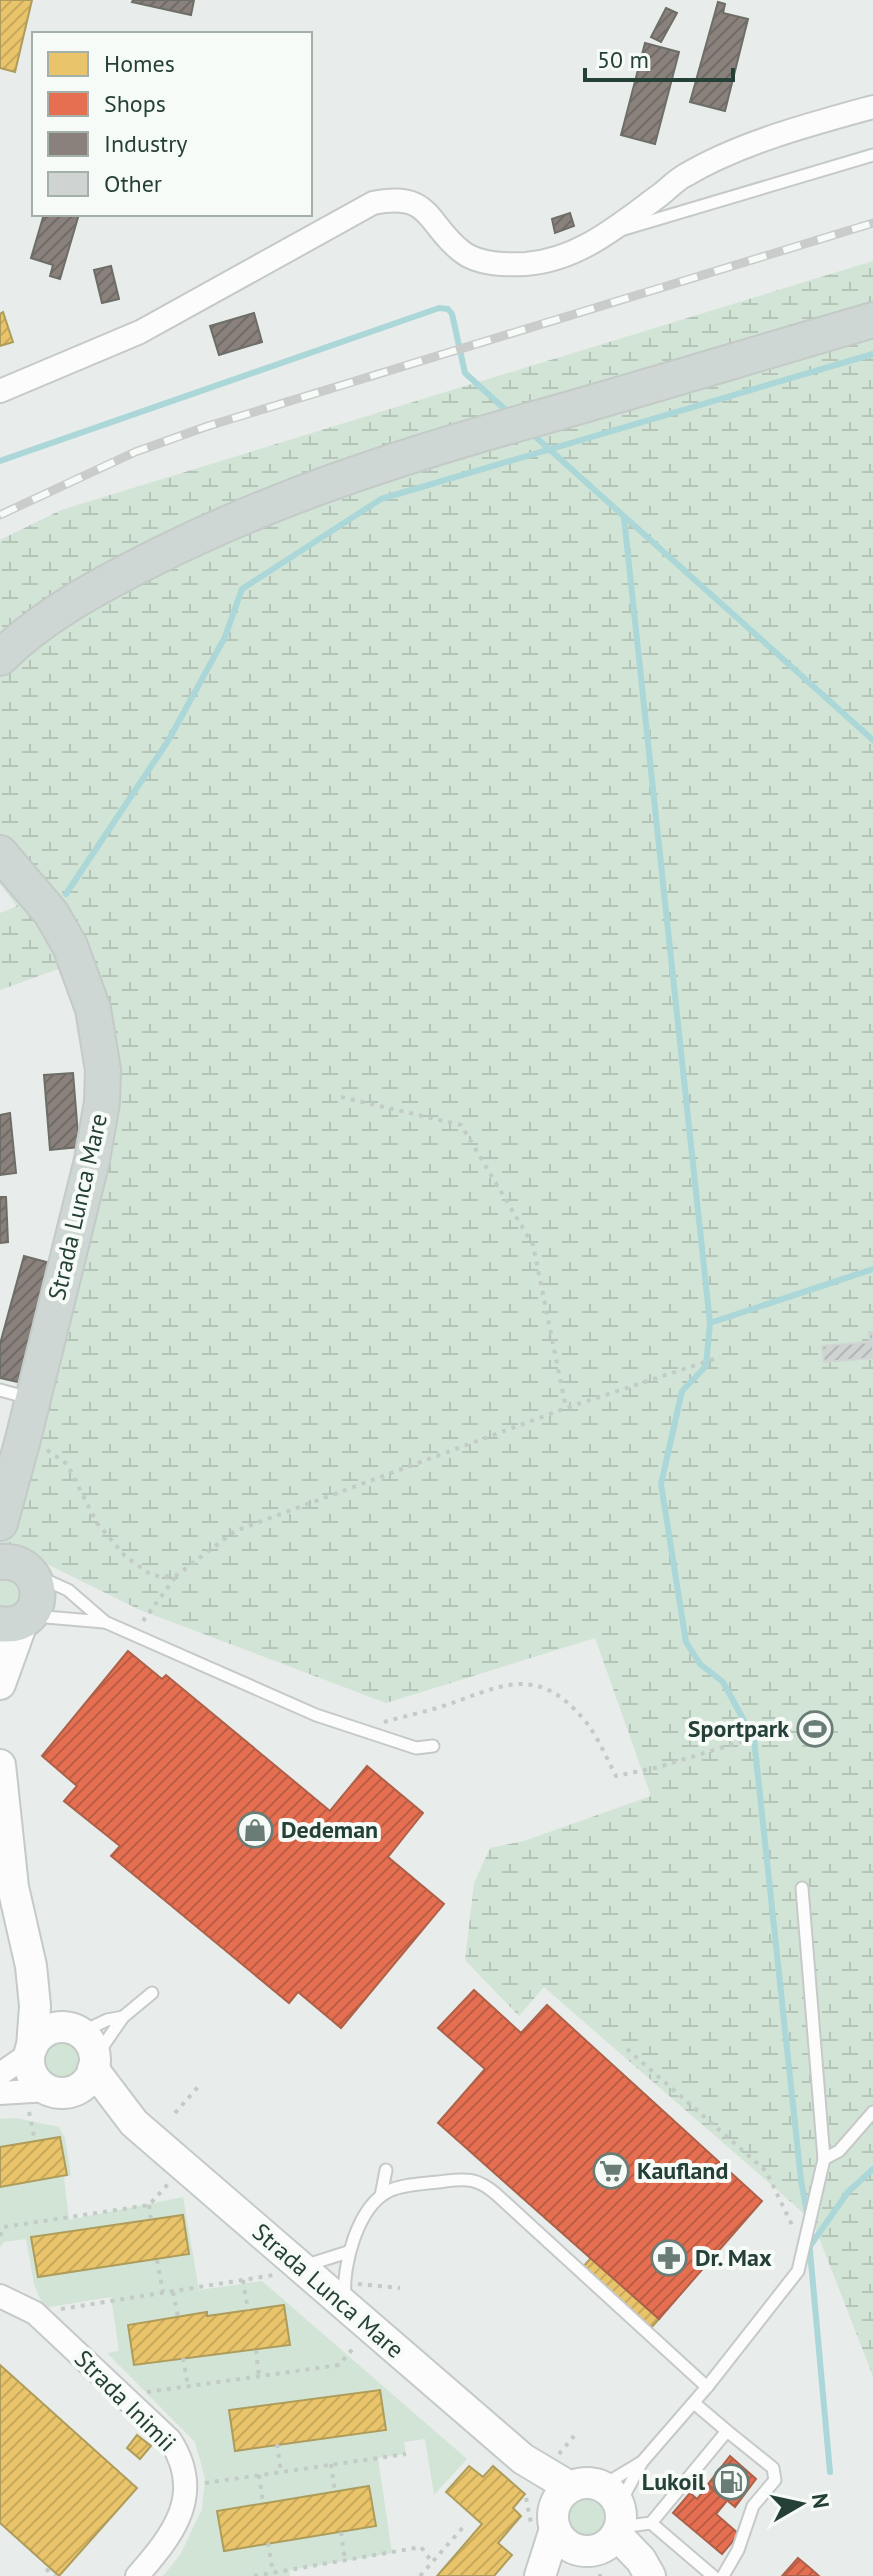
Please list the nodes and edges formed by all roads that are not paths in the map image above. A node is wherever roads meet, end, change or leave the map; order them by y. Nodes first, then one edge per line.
1 (873, 107) edge
2 (873, 155) edge
3 (611, 233) junction
4 (873, 320) edge
5 (0, 391) edge
6 (2, 654) edge
7 (0, 853) edge
8 (0, 1390) edge
9 (33, 1399) junction
10 (13, 1462) edge
11 (0, 1523) edge
12 (19, 1568) edge
13 (17, 1621) edge
14 (105, 1622) junction
15 (0, 1684) edge
16 (433, 1746) dead end
17 (0, 1765) edge
18 (802, 1888) dead end
19 (31, 1966) junction
20 (152, 1993) dead end
21 (123, 2017) junction
22 (77, 2032) junction
23 (30, 2050) junction
24 (94, 2064) junction
25 (0, 2074) edge
26 (45, 2092) junction
27 (0, 2093) edge
28 (873, 2112) edge
29 (134, 2123) junction
30 (824, 2159) junction
31 (386, 2170) dead end
32 (381, 2196) junction
33 (348, 2252) junction
34 (302, 2268) junction
35 (0, 2296) edge
36 (354, 2306) junction
37 (707, 2387) junction
38 (694, 2403) junction
39 (727, 2431) junction
40 (642, 2462) junction
41 (560, 2507) junction
42 (651, 2523) junction
43 (606, 2538) edge
44 (137, 2576) edge
45 (540, 2576) edge
46 (552, 2576) edge
47 (632, 2576) edge
48 (650, 2576) edge
49 (713, 2576) edge
50 (723, 2576) edge

1 - 3 street
2 - 3 lane
3 - 5 street
4 - 6 main road
7 - 9 main road, Strada Lunca Mare
8 - 9 lane
9 - 10 main road, Strada Lunca Mare
10 - 11 main road, Strada Lunca Mare
10 - 12 main road, Strada Lunca Mare
12 - 13 main road, Strada Lunca Mare
12 - 14 lane
13 - 14 lane
13 - 15 main road
14 - 16 lane
17 - 19 main road
18 - 30 lane
19 - 22 main road
19 - 23 main road
20 - 21 lane
21 - 22 lane
21 - 24 lane
22 - 23 main road
22 - 24 main road
23 - 25 street
23 - 26 main road
24 - 26 main road
24 - 29 main road, Strada Lunca Mare
26 - 27 street, Strada Lunca Mare
26 - 29 main road, Strada Lunca Mare
28 - 30 lane
29 - 34 main road, Strada Lunca Mare
30 - 37 lane
31 - 32 lane
32 - 33 lane
32 - 37 lane
33 - 34 lane
33 - 36 lane
34 - 36 main road, Strada Lunca Mare
35 - 44 street, Strada Inimii
36 - 41 main road, Strada Lunca Mare
37 - 38 lane
38 - 39 lane
38 - 40 lane
39 - 42 lane
39 - 50 lane
40 - 43 lane
40 - 43 lane
41 - 43 main road, Strada Lunca Mare
41 - 43 main road
41 - 45 main road
42 - 43 lane
42 - 49 lane
43 - 46 main road
43 - 47 main road
43 - 48 main road

